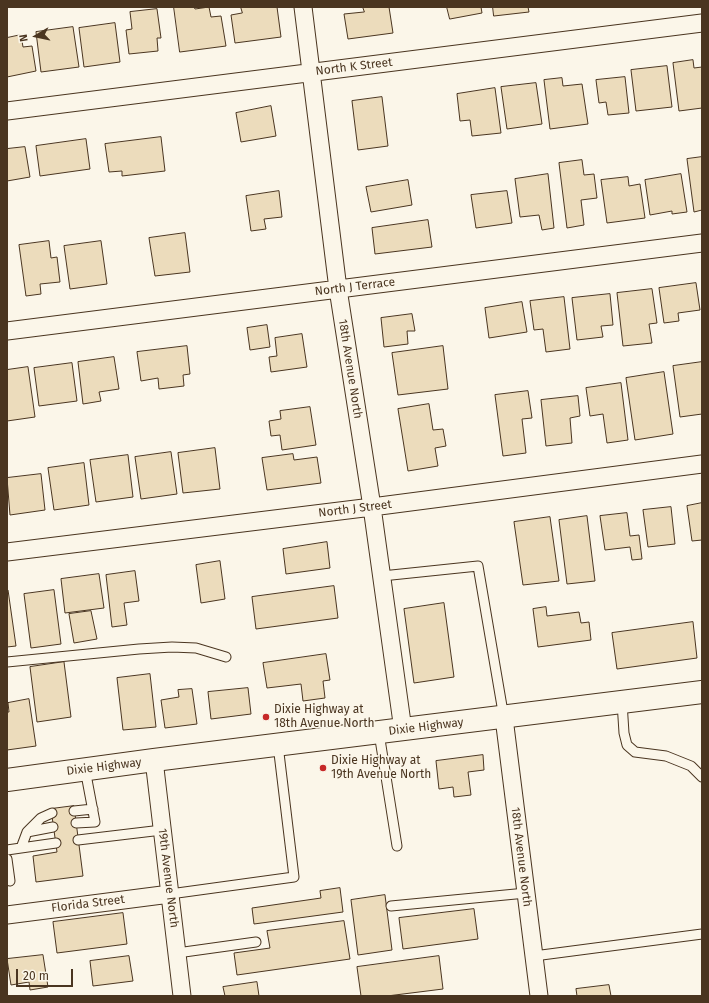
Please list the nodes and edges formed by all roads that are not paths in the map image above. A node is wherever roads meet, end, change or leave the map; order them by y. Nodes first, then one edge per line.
1 (303, 7) edge
2 (702, 23) edge
3 (311, 72) junction
4 (7, 111) edge
5 (702, 243) edge
6 (338, 289) junction
7 (7, 331) edge
8 (702, 464) edge
9 (372, 507) junction
10 (7, 552) edge
11 (382, 576) junction
12 (226, 657) dead end
13 (7, 662) edge
14 (702, 692) edge
15 (622, 702) junction
16 (504, 718) junction
17 (403, 730) junction
18 (379, 733) junction
19 (278, 745) junction
20 (154, 760) junction
21 (85, 769) junction
22 (702, 777) edge
23 (7, 780) edge
24 (93, 809) junction
25 (74, 811) dead end
26 (52, 814) dead end
27 (95, 822) junction
28 (76, 823) dead end
29 (53, 827) dead end
30 (162, 830) junction
31 (27, 832) junction
32 (97, 838) junction
33 (78, 840) dead end
34 (56, 843) dead end
35 (397, 846) dead end
36 (21, 848) junction
37 (7, 850) edge
38 (7, 859) edge
39 (10, 881) dead end
40 (526, 893) junction
41 (170, 894) junction
42 (391, 906) dead end
43 (7, 915) edge
44 (702, 934) edge
45 (256, 942) dead end
46 (177, 953) junction
47 (534, 956) junction
48 (182, 996) edge
49 (539, 996) edge

1 - 3 street, 18th Avenue North
2 - 3 street, North K Street
3 - 4 street, North K Street
3 - 6 street, 18th Avenue North
5 - 6 street, North J Terrace
6 - 7 street, North J Terrace
6 - 9 street, 18th Avenue North
8 - 9 street, North J Street
9 - 10 street, North J Street
9 - 11 street, 18th Avenue North
11 - 16 lane
11 - 17 street, 18th Avenue North
12 - 13 lane
14 - 15 main road, Dixie Highway
15 - 16 main road, Dixie Highway
15 - 22 lane
16 - 17 main road, Dixie Highway
16 - 40 street, 18th Avenue North
17 - 18 main road, Dixie Highway
18 - 19 main road, Dixie Highway
18 - 35 lane
19 - 20 main road, Dixie Highway
19 - 41 lane
20 - 21 main road, Dixie Highway
20 - 30 street, 19th Avenue North
21 - 23 main road, Dixie Highway
21 - 24 lane
24 - 25 lane
24 - 27 lane
26 - 31 lane
27 - 28 lane
27 - 32 lane
29 - 31 lane
30 - 32 lane
30 - 41 street, 19th Avenue North
31 - 36 lane
32 - 33 lane
34 - 36 lane
36 - 37 lane
38 - 39 lane
40 - 42 lane
40 - 47 street, 18th Avenue North
41 - 43 street, Florida Street
41 - 46 street, 19th Avenue North
44 - 47 lane
45 - 46 lane
46 - 48 street, 19th Avenue North
47 - 49 street, 18th Avenue North

